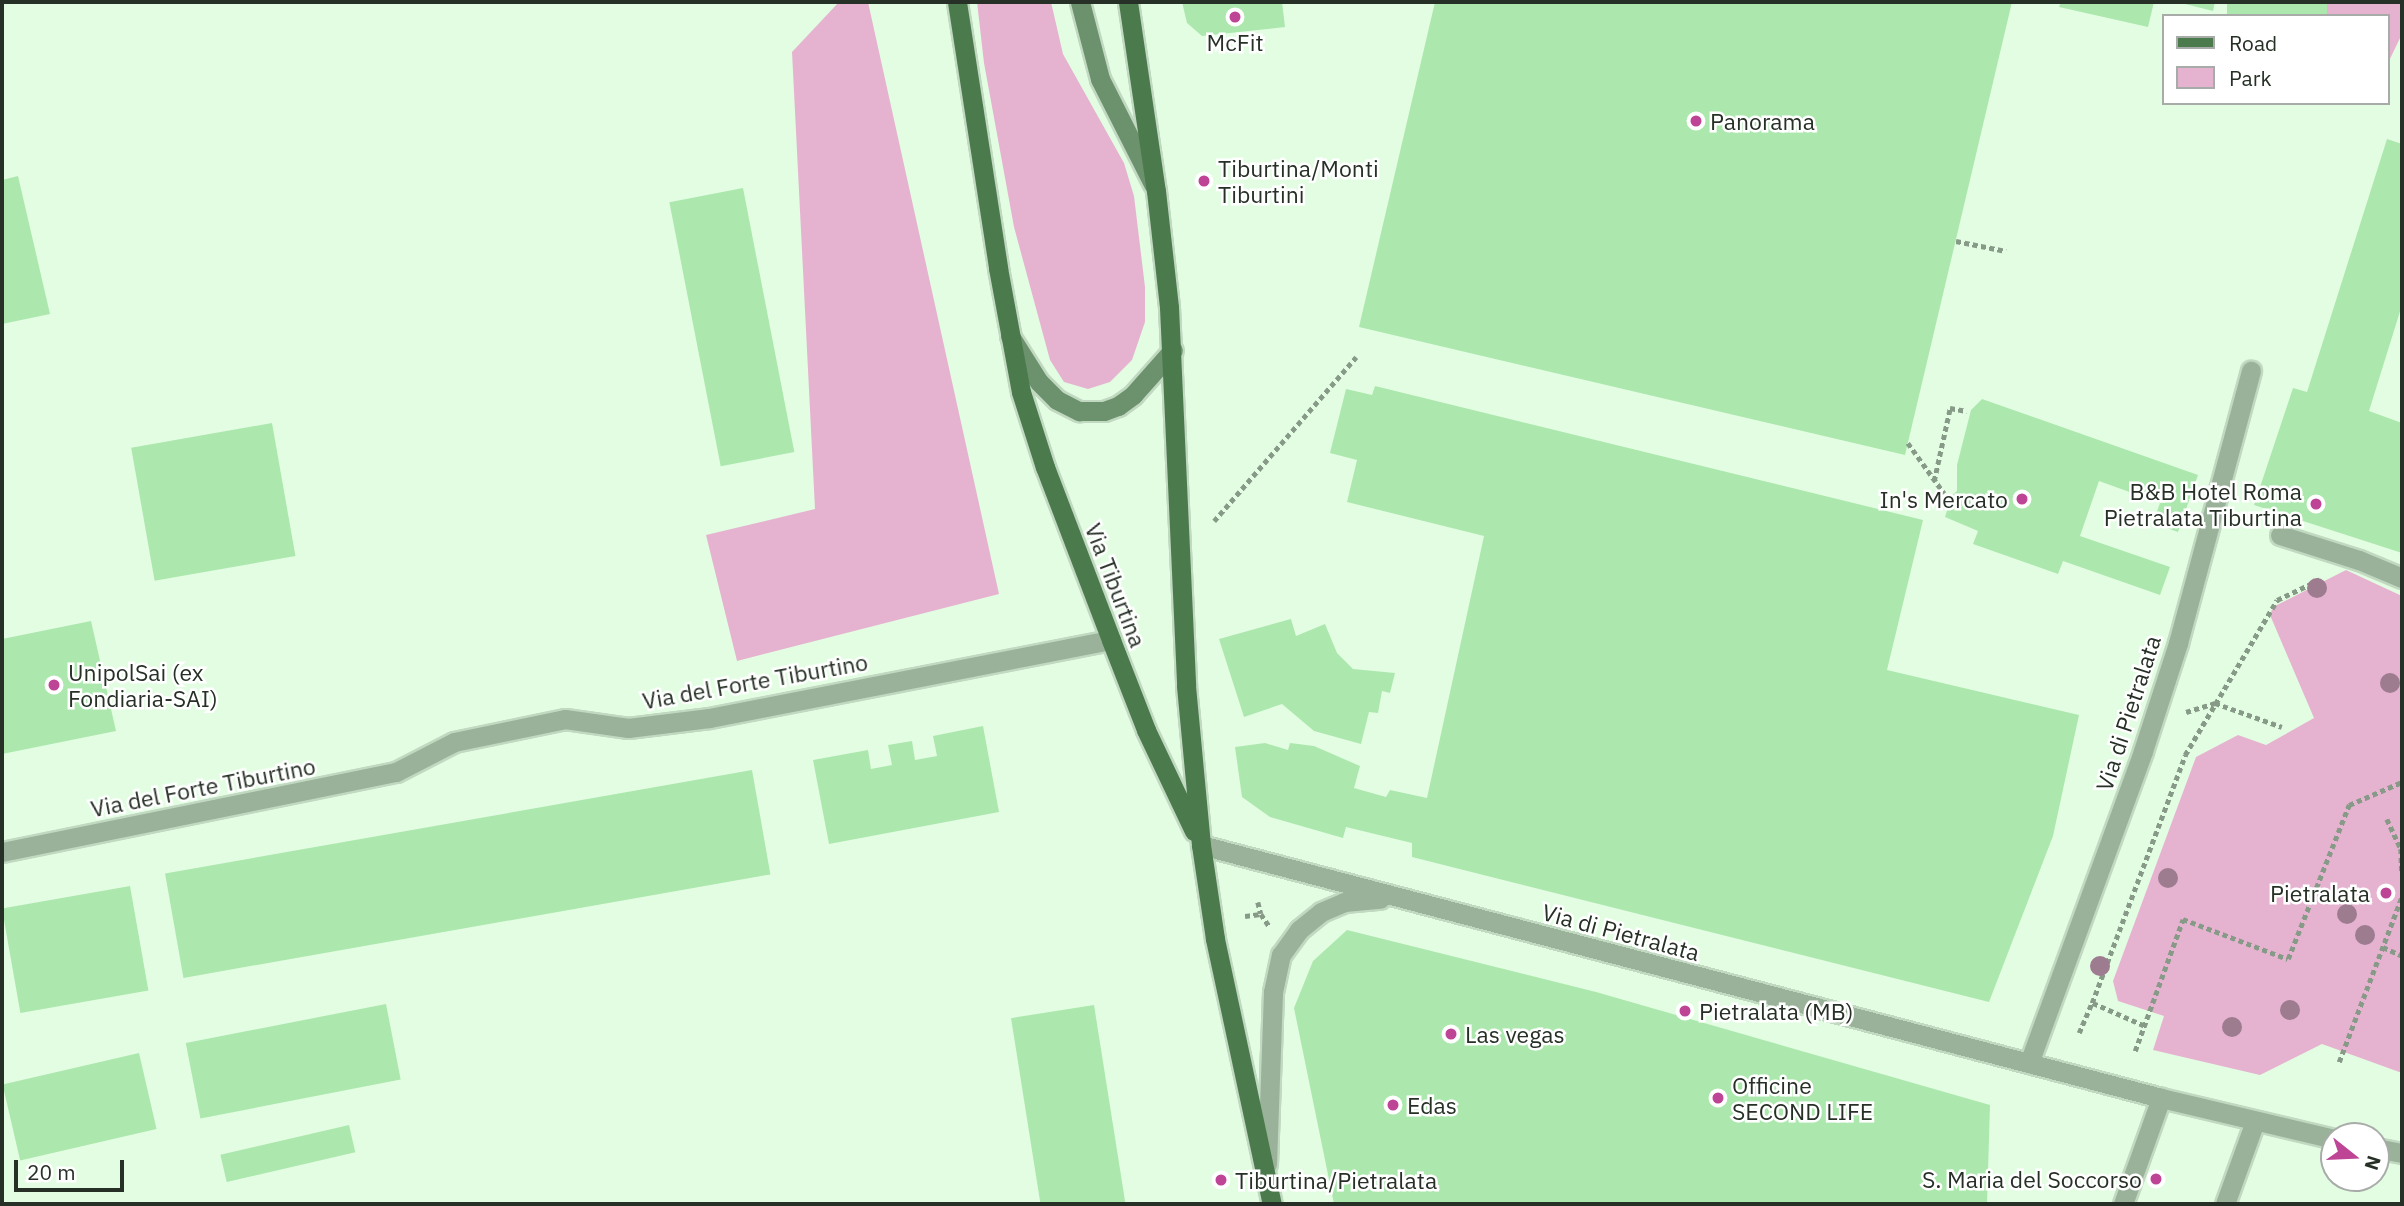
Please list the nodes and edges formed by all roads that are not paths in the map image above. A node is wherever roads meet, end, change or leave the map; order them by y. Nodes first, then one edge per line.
1 (957, 2) edge
2 (1080, 2) edge
3 (1128, 2) edge
4 (1156, 191) junction
5 (1010, 335) junction
6 (1173, 350) junction
7 (2251, 371) dead end
8 (2280, 536) dead end
9 (2402, 578) edge
10 (1111, 640) junction
11 (1200, 845) junction
12 (2, 852) edge
13 (1406, 901) junction
14 (2029, 1062) junction
15 (2161, 1098) junction
16 (2255, 1121) junction
17 (2320, 1136) edge
18 (1267, 1179) junction
19 (1272, 1204) edge
20 (2123, 1204) edge
21 (2225, 1204) edge

1 - 5 main road, Via Tiburtina
2 - 4 main road, Via Tiburtina
3 - 4 main road, Via Tiburtina
4 - 6 main road, Via Tiburtina
5 - 6 main road, Via Tiburtina
5 - 10 main road, Via Tiburtina
6 - 11 main road, Via Tiburtina
7 - 14 street, Via di Pietralata
8 - 9 street
10 - 11 main road, Via Tiburtina
10 - 12 street, Via del Forte Tiburtino
11 - 13 street, Via di Pietralata
11 - 18 main road, Via Tiburtina
13 - 14 street, Via di Pietralata
13 - 18 street
14 - 15 street, Via di Pietralata
15 - 16 street, Via di Pietralata
15 - 20 street
16 - 17 street, Via di Pietralata
16 - 21 street
18 - 19 main road, Via Tiburtina

